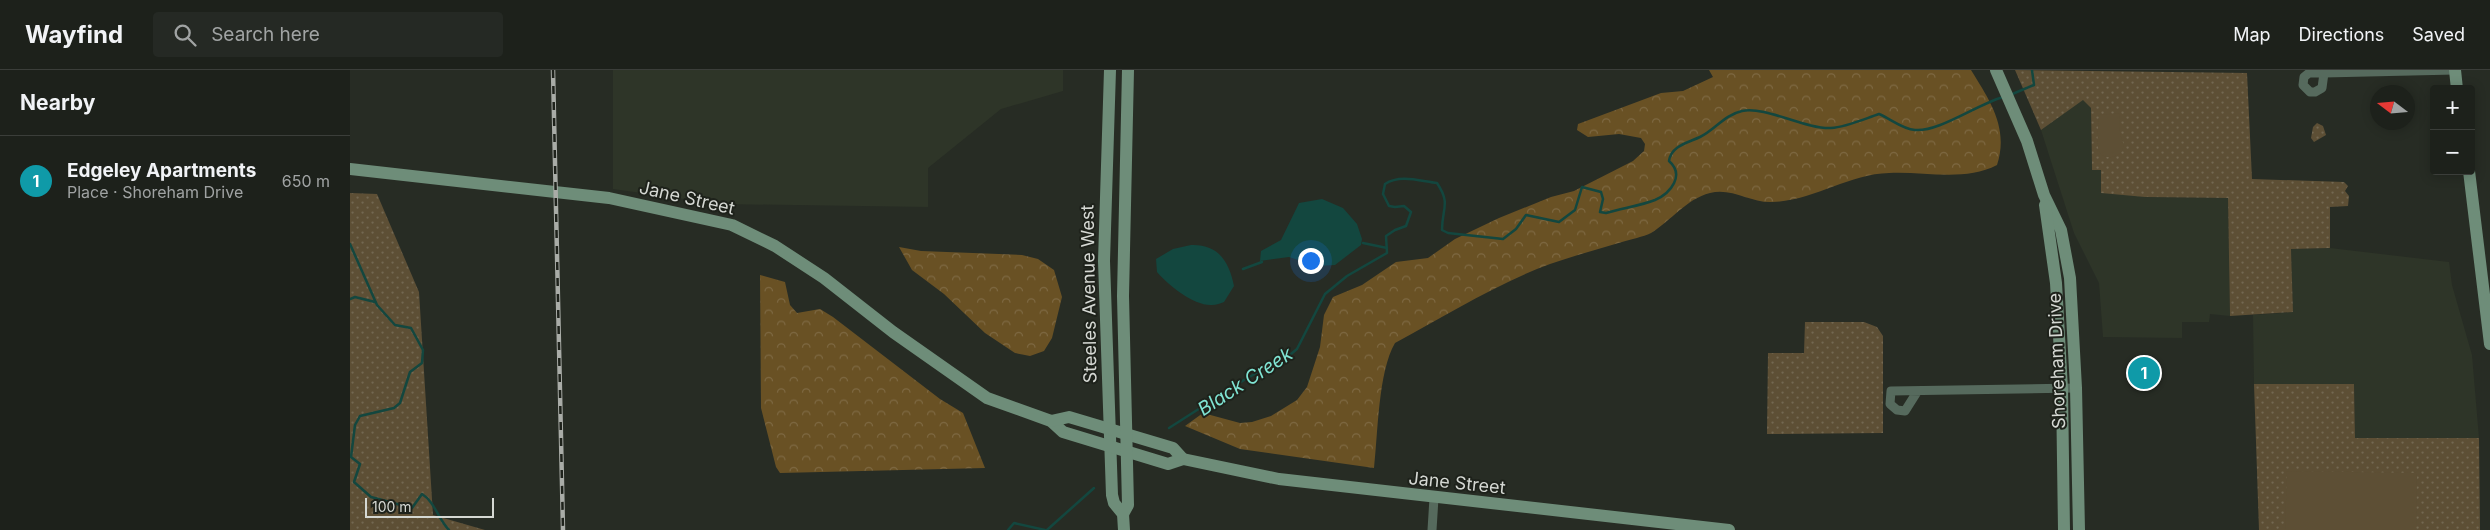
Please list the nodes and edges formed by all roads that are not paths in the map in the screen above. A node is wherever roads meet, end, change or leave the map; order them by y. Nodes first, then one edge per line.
1 (1110, 70) edge
2 (1128, 70) edge
3 (1996, 70) edge
4 (2455, 70) edge
5 (2324, 73) dead end
6 (2457, 85) edge
7 (1109, 110) junction
8 (1128, 111) junction
9 (350, 170) edge
10 (2469, 175) edge
11 (2044, 195) junction
12 (2490, 344) edge
13 (2062, 388) junction
14 (2076, 388) junction
15 (1917, 392) dead end
16 (1051, 420) junction
17 (1110, 429) junction
18 (1126, 434) junction
19 (1110, 446) junction
20 (1127, 451) junction
21 (1183, 459) junction
22 (1434, 498) junction
23 (1123, 514) junction
24 (1124, 530) edge
25 (1432, 530) edge
26 (1729, 530) edge
27 (2064, 530) edge
28 (2079, 530) edge

1 - 7 main road, Steeles Avenue West
2 - 8 main road, Steeles Avenue West
3 - 11 main road, Shoreham Drive
4 - 5 street
4 - 6 main road
7 - 8 main road
7 - 17 main road, Steeles Avenue West
8 - 18 main road, Steeles Avenue West
9 - 16 main road, Jane Street
10 - 12 main road
11 - 13 main road, Shoreham Drive
11 - 14 main road, Shoreham Drive
13 - 14 street
13 - 15 street
13 - 27 main road, Shoreham Drive
14 - 28 main road, Shoreham Drive
16 - 17 main road, Jane Street
16 - 19 main road, Jane Street
17 - 18 main road, Jane Street
17 - 19 main road, Steeles Avenue West
18 - 20 main road, Steeles Avenue West
18 - 21 main road, Jane Street
19 - 20 main road, Jane Street
19 - 23 main road, Steeles Avenue West
20 - 21 main road, Jane Street
20 - 23 main road, Steeles Avenue West
21 - 22 main road, Jane Street
22 - 25 street
22 - 26 main road, Jane Street
23 - 24 main road, Steeles Avenue West

